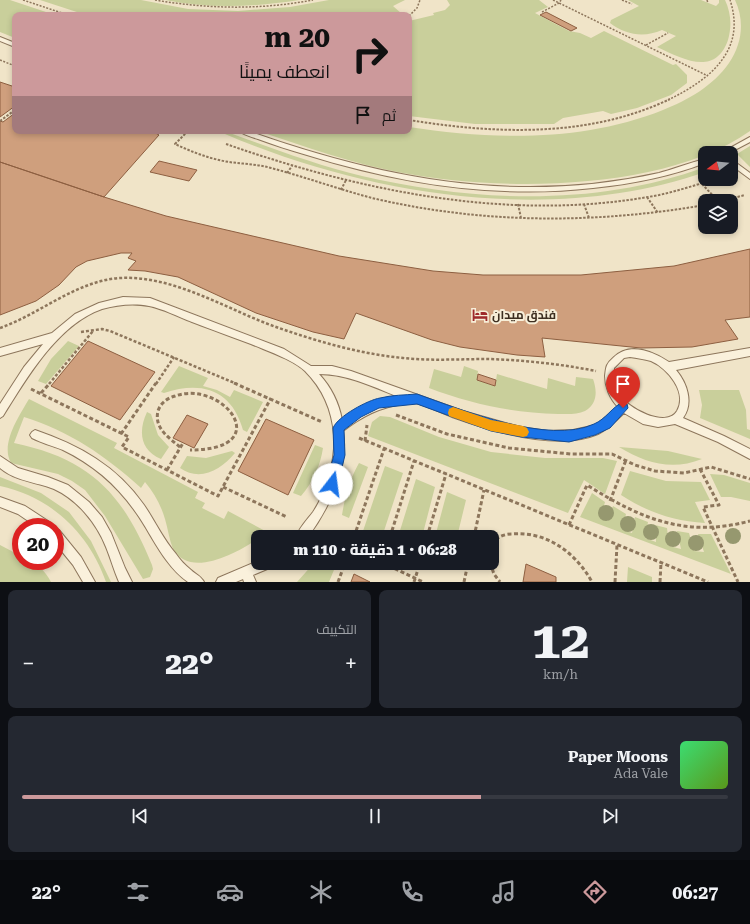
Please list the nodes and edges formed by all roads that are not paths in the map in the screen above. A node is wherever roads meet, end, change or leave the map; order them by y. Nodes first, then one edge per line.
1 (0, 39) edge
2 (12, 44) edge
3 (251, 134) edge
4 (750, 139) edge
5 (737, 146) edge
6 (698, 163) edge
7 (738, 167) edge
8 (750, 177) edge
9 (53, 337) junction
10 (0, 352) edge
11 (750, 352) edge
12 (667, 367) junction
13 (311, 370) junction
14 (417, 399) junction
15 (623, 408) junction
16 (0, 413) edge
17 (674, 420) junction
18 (339, 428) junction
19 (35, 435) dead end
20 (750, 454) edge
21 (0, 461) edge
22 (0, 502) edge
23 (33, 518) edge
24 (306, 530) edge
25 (64, 545) edge
26 (259, 570) edge
27 (248, 578) edge
28 (89, 582) edge
29 (126, 582) edge
30 (198, 582) edge
31 (222, 582) edge

1 - 2 lane
3 - 6 lane
4 - 5 lane
7 - 8 lane
9 - 10 lane
9 - 13 lane
9 - 16 lane
11 - 12 lane
12 - 15 lane
12 - 17 lane
13 - 14 lane
13 - 18 lane
14 - 15 lane
14 - 18 lane
15 - 17 lane
17 - 20 lane
18 - 24 lane
19 - 30 lane
21 - 29 lane
22 - 23 lane
25 - 28 lane
26 - 27 lane
27 - 31 lane

